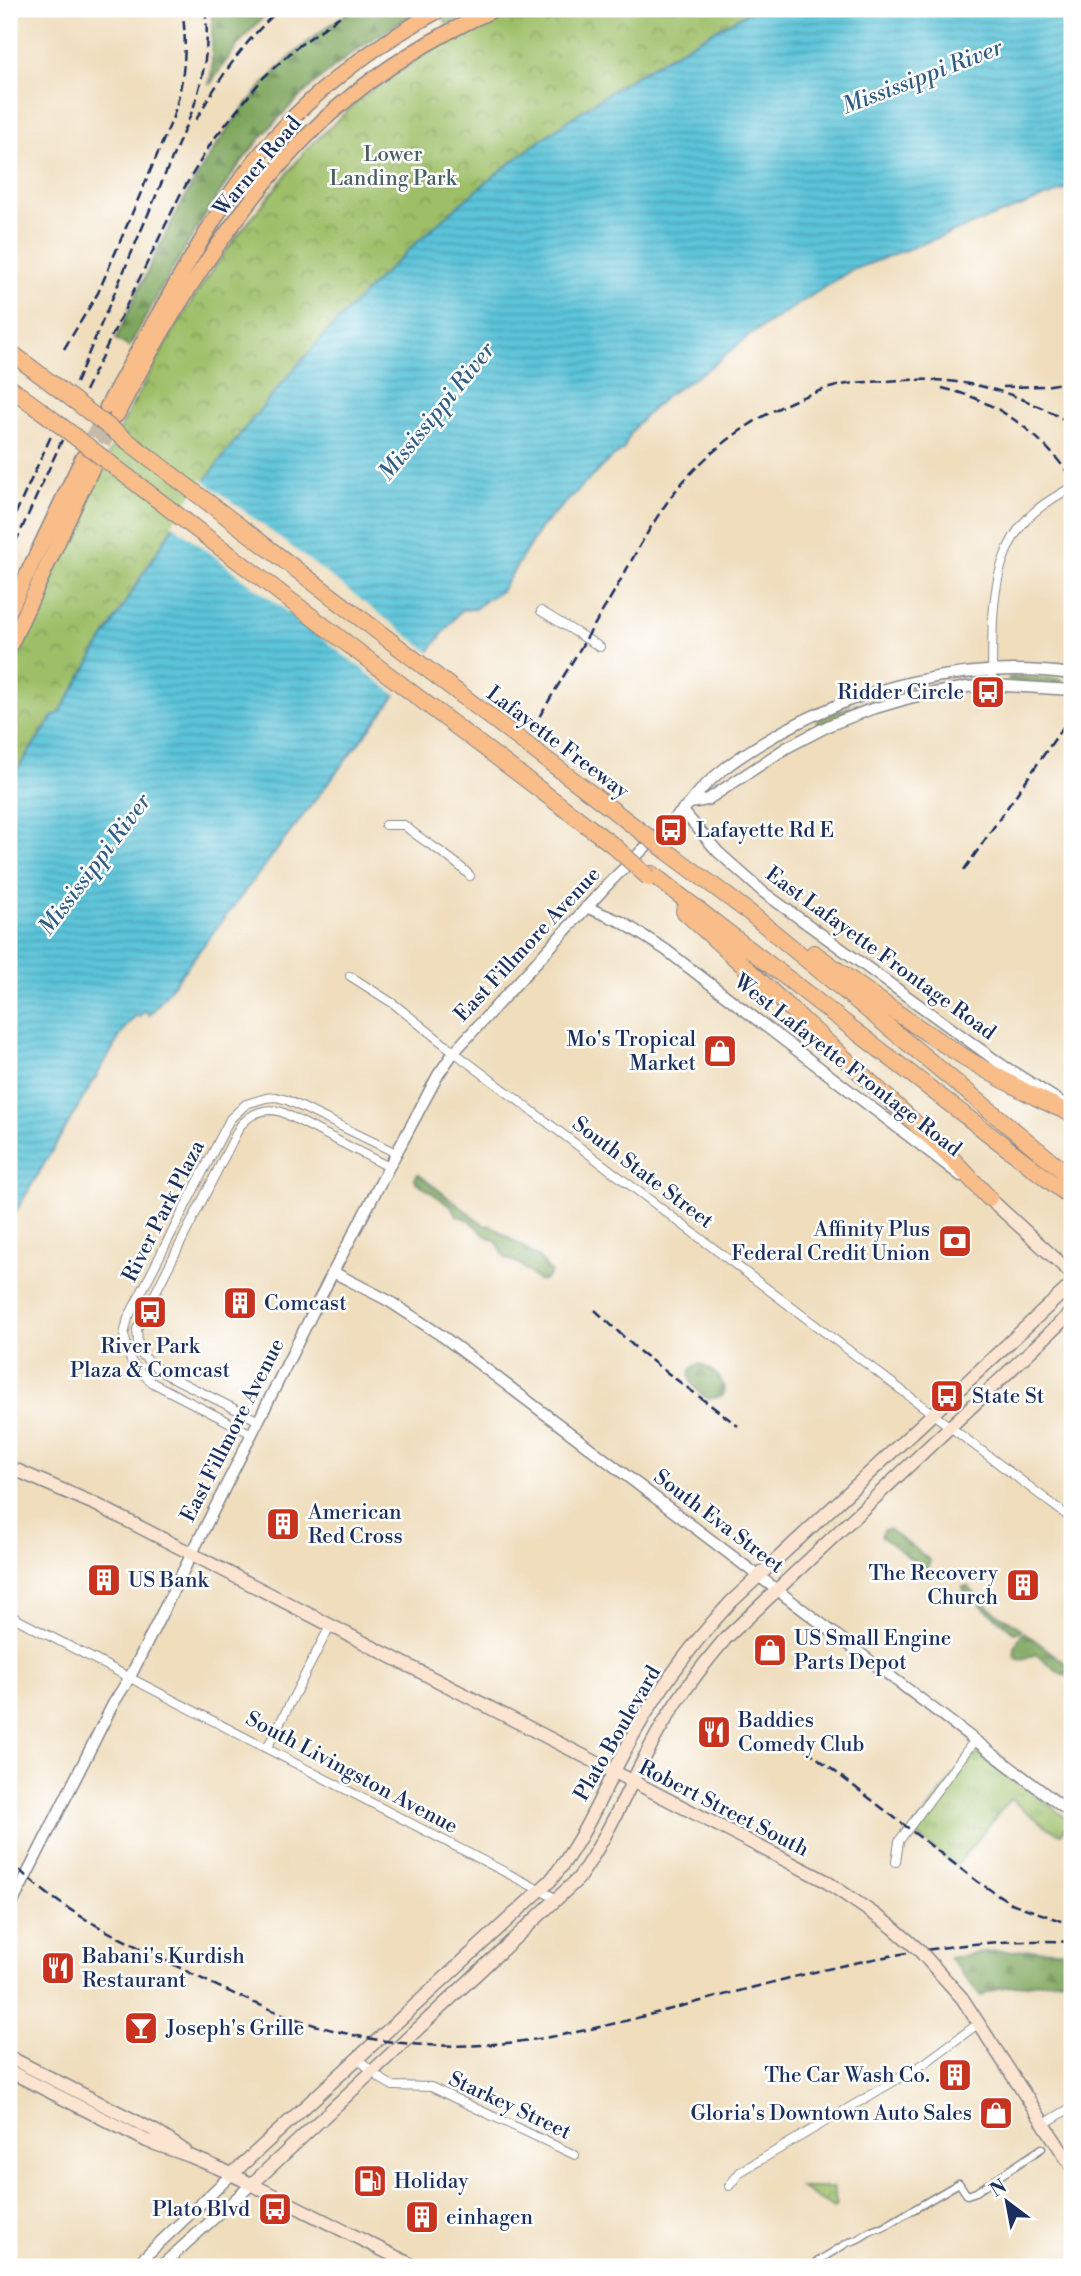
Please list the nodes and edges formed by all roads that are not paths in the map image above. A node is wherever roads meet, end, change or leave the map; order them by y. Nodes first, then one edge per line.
1 (442, 9) edge
2 (495, 9) edge
3 (9, 351) edge
4 (9, 387) edge
5 (1072, 487) edge
6 (541, 611) dead end
7 (9, 612) edge
8 (600, 647) dead end
9 (9, 648) edge
10 (992, 671) junction
11 (1072, 674) edge
12 (992, 685) junction
13 (1072, 690) edge
14 (686, 807) junction
15 (384, 825) dead end
16 (470, 876) dead end
17 (650, 876) junction
18 (586, 907) junction
19 (750, 913) junction
20 (350, 976) dead end
21 (454, 1052) junction
22 (1072, 1108) edge
23 (1072, 1114) edge
24 (396, 1153) junction
25 (389, 1167) junction
26 (1072, 1178) edge
27 (989, 1198) junction
28 (1072, 1198) edge
29 (333, 1272) junction
30 (1072, 1274) edge
31 (1072, 1284) edge
32 (1072, 1312) edge
33 (933, 1413) junction
34 (259, 1421) junction
35 (950, 1426) junction
36 (252, 1434) junction
37 (9, 1466) edge
38 (1072, 1519) edge
39 (192, 1554) junction
40 (759, 1577) junction
41 (777, 1588) junction
42 (9, 1615) edge
43 (330, 1626) junction
44 (130, 1677) junction
45 (974, 1741) junction
46 (267, 1748) junction
47 (614, 1773) junction
48 (632, 1782) junction
49 (1072, 1815) edge
50 (896, 1862) dead end
51 (541, 1891) junction
52 (12, 1896) edge
53 (557, 1899) junction
54 (9, 1910) edge
55 (979, 2023) junction
56 (9, 2057) edge
57 (357, 2058) junction
58 (9, 2071) edge
59 (372, 2073) junction
60 (1072, 2107) edge
61 (1044, 2124) junction
62 (1042, 2148) dead end
63 (575, 2155) dead end
64 (190, 2156) junction
65 (1072, 2167) edge
66 (231, 2175) junction
67 (252, 2185) junction
68 (729, 2186) dead end
69 (134, 2267) edge
70 (160, 2267) edge
71 (416, 2267) edge
72 (808, 2267) edge

1 - 2 highway, Warner Road
3 - 19 highway, Lafayette Freeway, bridge
4 - 17 highway, bridge
5 - 10 street
6 - 8 street
7 - 9 highway
10 - 11 street, East Fillmore Avenue
10 - 12 street
10 - 14 street, East Fillmore Avenue
12 - 13 street, East Fillmore Avenue
12 - 14 street, East Fillmore Avenue
14 - 18 street, East Fillmore Avenue
14 - 22 street, East Lafayette Frontage Road
15 - 16 street
17 - 27 highway
17 - 28 highway
18 - 21 street, East Fillmore Avenue
18 - 27 street, West Lafayette Frontage Road
19 - 23 highway
19 - 26 highway, Lafayette Freeway
20 - 21 street, South State Street
21 - 24 street, East Fillmore Avenue
21 - 33 street, South State Street
24 - 25 street, East Fillmore Avenue
24 - 36 street, River Park Plaza
25 - 29 street, East Fillmore Avenue
25 - 34 street, River Park Plaza
27 - 30 main road, West Lafayette Frontage Road
29 - 34 street, East Fillmore Avenue
29 - 40 street, South Eva Street
31 - 33 main road, Plato Boulevard
32 - 35 main road, Plato Boulevard
33 - 35 street, South State Street
33 - 40 main road, Plato Boulevard
34 - 36 street, East Fillmore Avenue
35 - 38 street, South State Street
35 - 41 main road, Plato Boulevard
36 - 39 street, East Fillmore Avenue
37 - 39 main road, Robert Street South
39 - 43 main road, Robert Street South
39 - 44 street, East Fillmore Avenue
40 - 41 street, South Eva Street
40 - 47 main road, Plato Boulevard
41 - 45 street, South Eva Street
41 - 48 main road, Plato Boulevard
42 - 44 street, South Livingston Avenue
43 - 46 street
43 - 47 main road, Robert Street South
44 - 46 street, South Livingston Avenue
44 - 52 street, East Fillmore Avenue
45 - 49 street, South Eva Street
45 - 50 street
46 - 51 street, South Livingston Avenue
47 - 48 main road, Robert Street South
47 - 51 main road, Plato Boulevard
48 - 53 main road, Plato Boulevard
48 - 55 main road, Robert Street South, bridge
51 - 53 street, South Livingston Avenue
51 - 57 main road, Plato Boulevard
52 - 54 street, East Fillmore Avenue
53 - 59 main road, Plato Boulevard
55 - 61 main road, Robert Street South
55 - 68 street
56 - 64 main road
57 - 59 street, Starkey Street
57 - 66 main road, Plato Boulevard
58 - 64 main road
59 - 63 street, Starkey Street
59 - 67 main road, Plato Boulevard
60 - 61 street
61 - 65 main road, Robert Street South
62 - 72 street
64 - 66 main road
66 - 67 main road
66 - 69 street
67 - 70 street
67 - 71 main road

